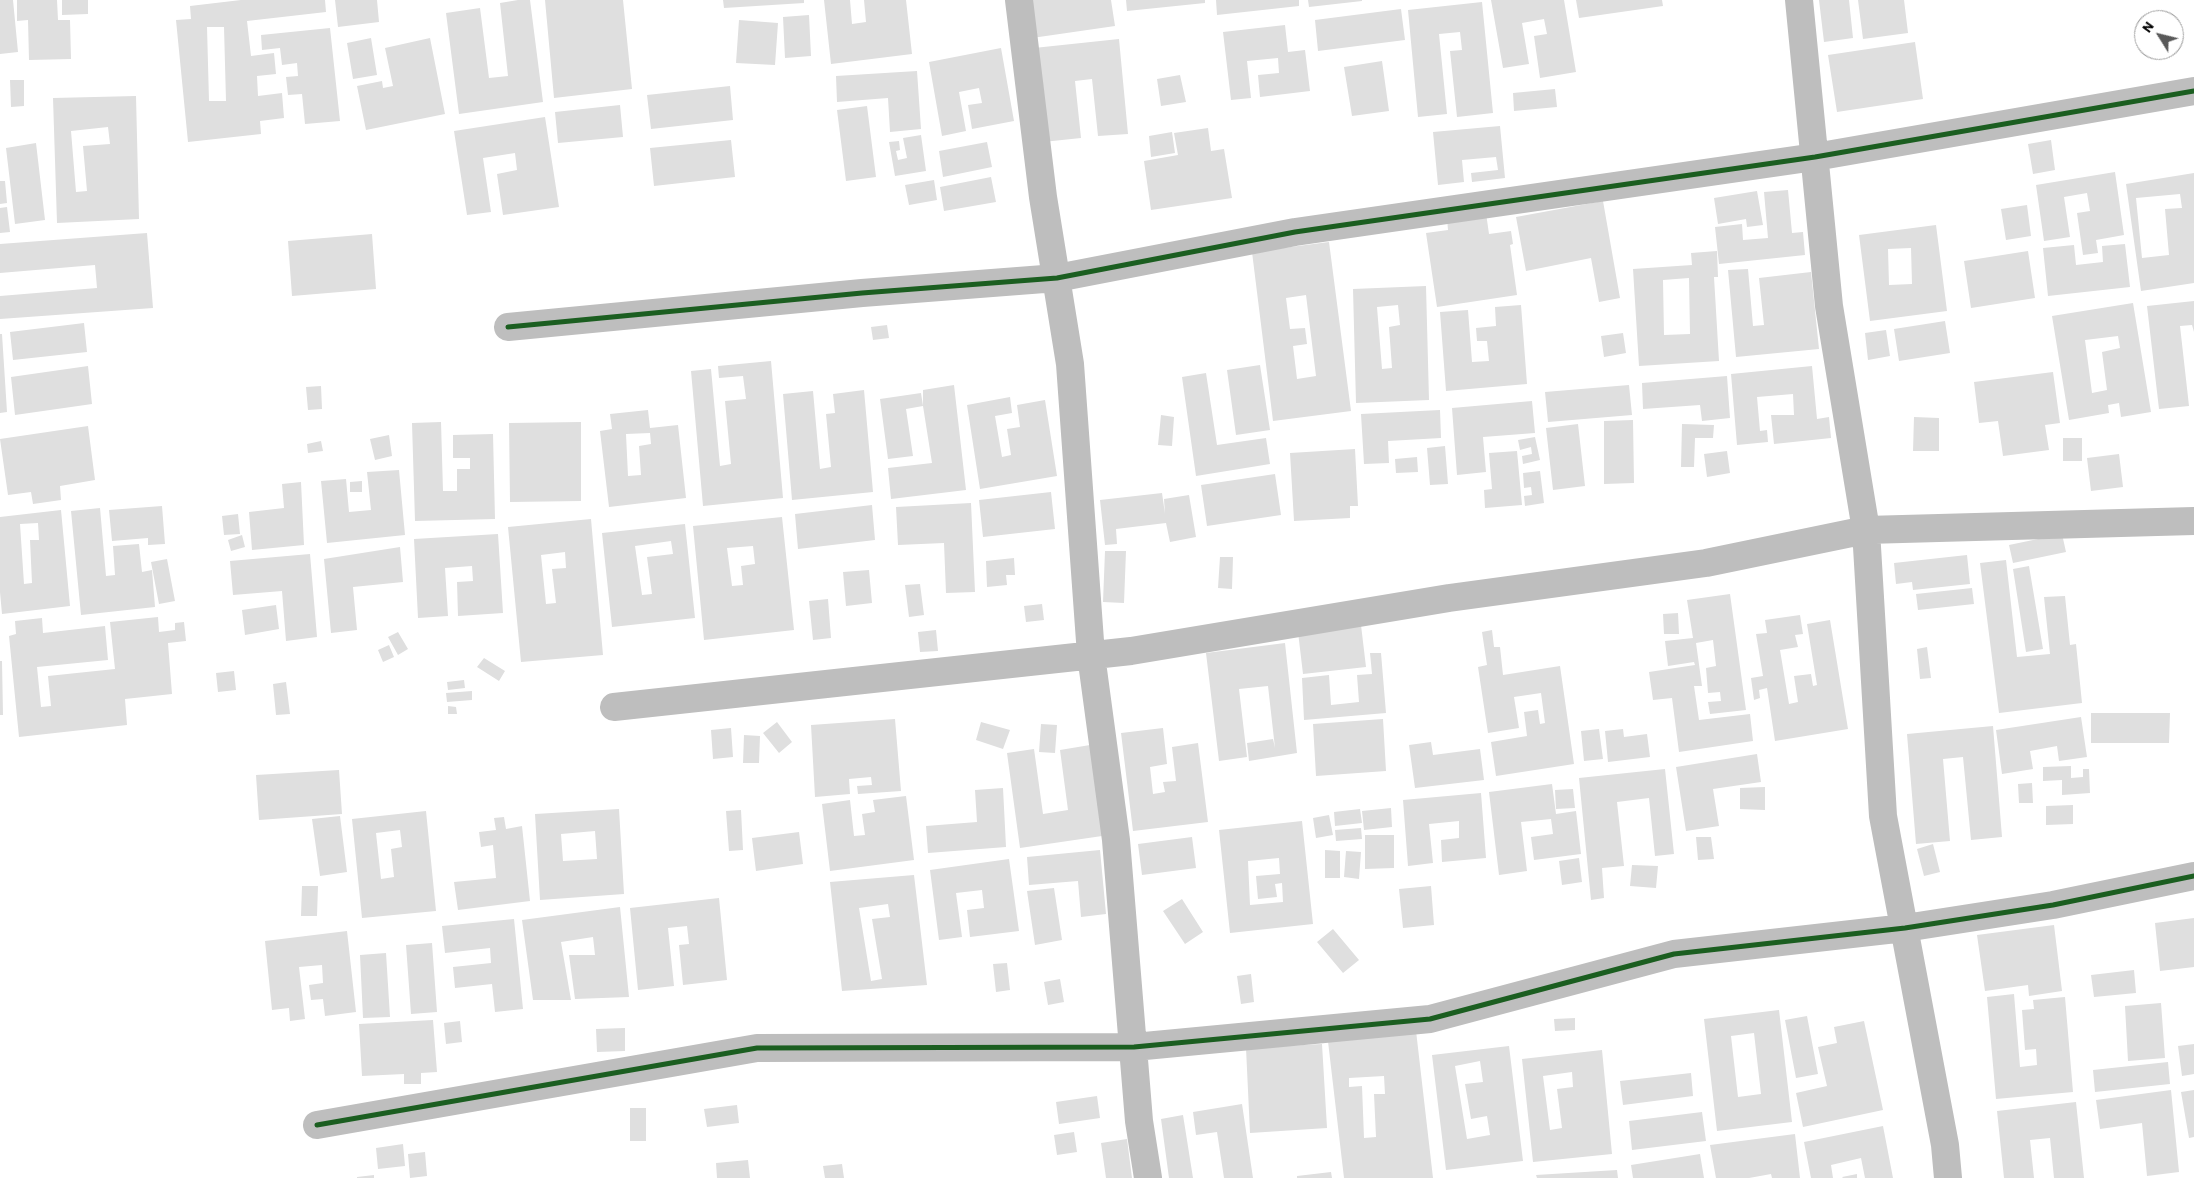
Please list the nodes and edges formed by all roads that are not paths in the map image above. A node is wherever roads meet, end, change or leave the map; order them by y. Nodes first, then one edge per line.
1 (1019, 0) edge
2 (1800, 0) edge
3 (2194, 92) edge
4 (1815, 157) junction
5 (1057, 278) junction
6 (508, 327) dead end
7 (2194, 521) edge
8 (1866, 530) junction
9 (1091, 655) junction
10 (614, 707) dead end
11 (2194, 876) edge
12 (1904, 928) junction
13 (1134, 1047) junction
14 (317, 1125) dead end
15 (1148, 1178) edge
16 (1948, 1178) edge

1 - 5 street
2 - 4 street
3 - 4 street
4 - 5 street
4 - 8 street
5 - 6 street
5 - 9 street
7 - 8 street
8 - 9 street
8 - 12 street
9 - 10 street
9 - 13 street
11 - 12 street
12 - 13 street
12 - 16 street
13 - 14 street
13 - 15 street

